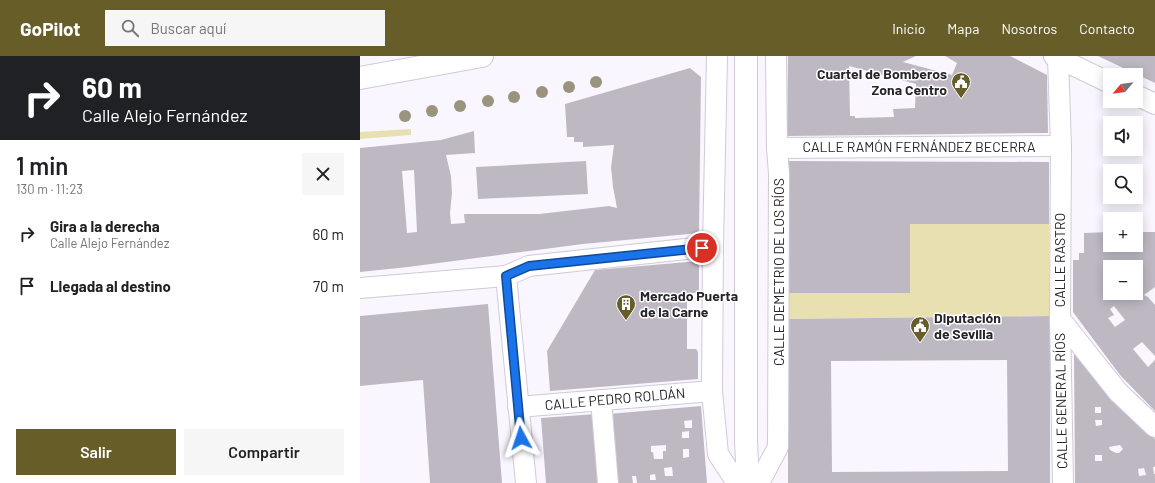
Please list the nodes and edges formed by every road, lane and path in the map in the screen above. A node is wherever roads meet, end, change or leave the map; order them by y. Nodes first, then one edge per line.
1 (482, 56) edge
2 (717, 56) edge
3 (746, 56) edge
4 (776, 56) edge
5 (1056, 57) edge
6 (360, 78) edge
7 (1103, 80) edge
8 (1143, 98) edge
9 (1155, 104) edge
10 (1061, 146) junction
11 (777, 148) junction
12 (713, 246) junction
13 (506, 276) junction
14 (360, 288) edge
15 (1060, 319) junction
16 (712, 391) junction
17 (601, 400) junction
18 (518, 407) junction
19 (1155, 426) edge
20 (526, 483) edge
21 (608, 483) edge
22 (737, 483) edge
23 (748, 483) edge
24 (759, 483) edge
25 (1063, 483) edge

1 - 6 main road
2 - 12 street
3 - 23 main road
4 - 11 street, CALLE DEMETRIO DE LOS RÍOS
5 - 7 street
5 - 10 street, CALLE RASTRO
8 - 9 street
10 - 11 street, CALLE RAMÓN FERNÁNDEZ BECERRA
10 - 15 street, CALLE RASTRO
11 - 24 street, CALLE DEMETRIO DE LOS RÍOS
12 - 13 street
12 - 16 street
13 - 14 street
13 - 18 street
15 - 19 street, CALLE RASTRO
15 - 25 street, CALLE GENERAL RÍOS
16 - 17 street, CALLE PEDRO ROLDÁN
16 - 22 street
17 - 18 street, CALLE PEDRO ROLDÁN
17 - 21 street
18 - 20 street

